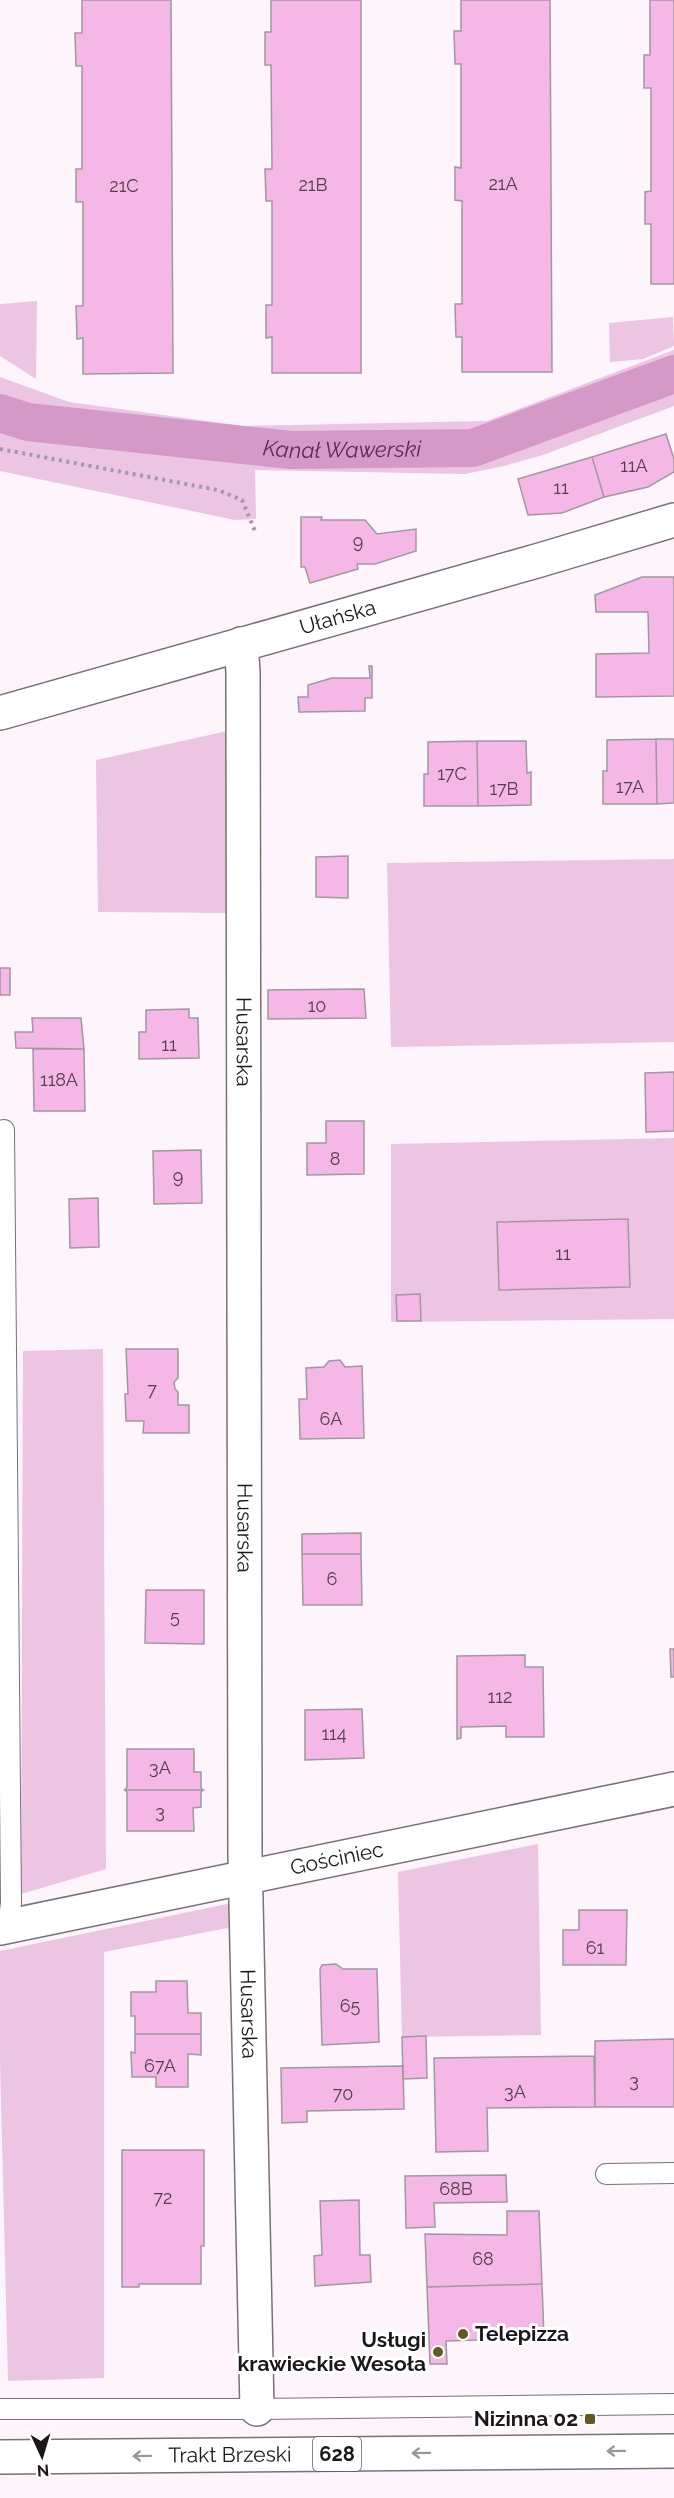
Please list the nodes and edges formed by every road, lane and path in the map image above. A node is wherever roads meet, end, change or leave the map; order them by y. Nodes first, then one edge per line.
1 (0, 449) edge
2 (674, 520) edge
3 (255, 531) dead end
4 (241, 644) junction
5 (0, 713) edge
6 (4, 1130) dead end
7 (674, 1789) edge
8 (246, 1878) junction
9 (4, 1927) edge
10 (674, 2173) edge
11 (606, 2174) dead end
12 (674, 2404) edge
13 (0, 2409) edge
14 (257, 2409) junction
15 (674, 2451) edge
16 (0, 2457) edge

1 - 3 path
2 - 4 street, Ułańska
4 - 5 street, Ułańska
4 - 8 street, Husarska
6 - 9 lane
7 - 8 street, Gościniec
8 - 9 street, Gościniec
8 - 14 street, Husarska
10 - 11 lane
12 - 14 lane
13 - 14 lane
15 -> 16 street, Trakt Brzeski / 628

